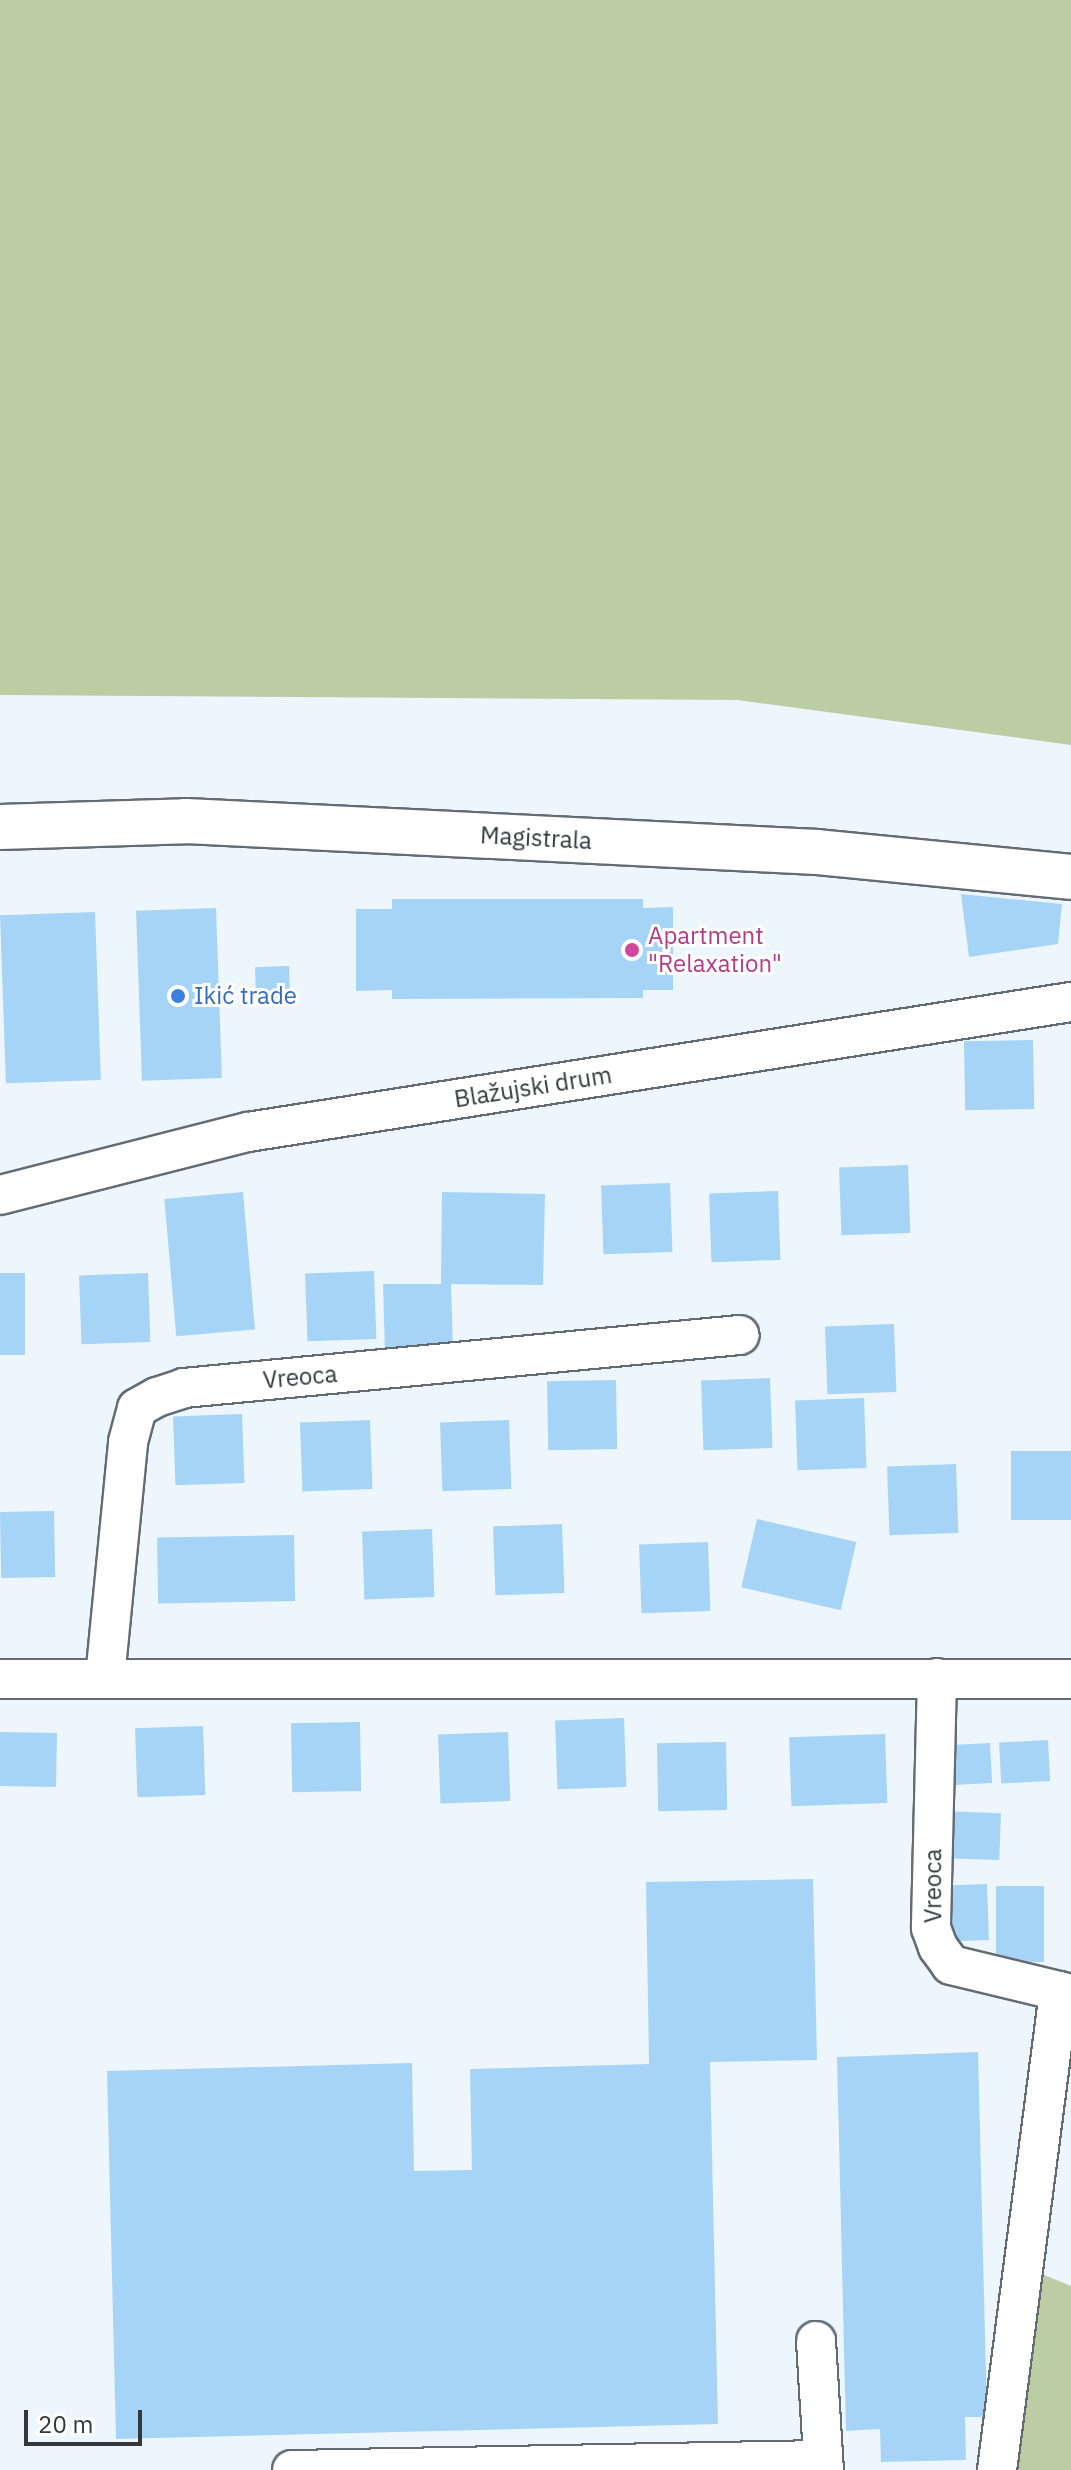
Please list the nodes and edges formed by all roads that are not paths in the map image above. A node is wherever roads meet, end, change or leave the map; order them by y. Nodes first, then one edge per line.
1 (0, 827) edge
2 (1071, 877) edge
3 (1071, 1002) edge
4 (0, 1195) edge
5 (739, 1335) dead end
6 (105, 1678) junction
7 (937, 1678) junction
8 (0, 1679) edge
9 (1071, 1679) edge
10 (1065, 1992) edge
11 (816, 2341) dead end
12 (824, 2465) edge
13 (292, 2470) edge
14 (997, 2470) edge

1 - 2 main road, Magistrala
3 - 4 street, Blažujski drum
5 - 6 street, Vreoca
6 - 7 street
6 - 8 street
7 - 9 street
7 - 10 street, Vreoca
10 - 14 street
11 - 12 street
12 - 13 street

